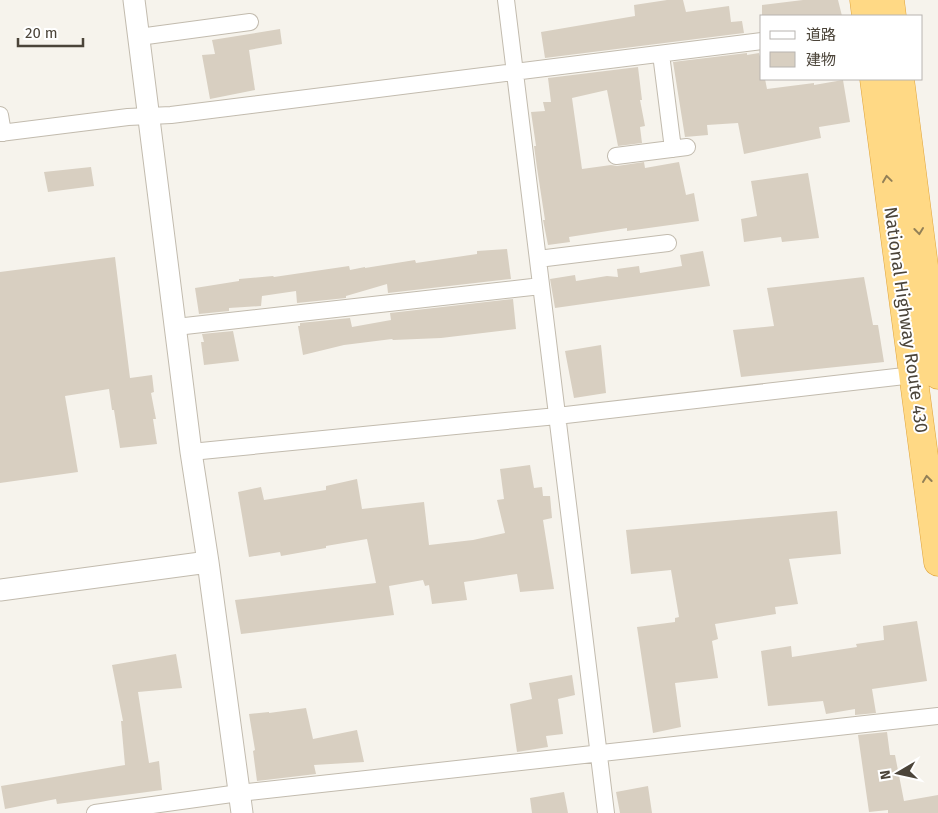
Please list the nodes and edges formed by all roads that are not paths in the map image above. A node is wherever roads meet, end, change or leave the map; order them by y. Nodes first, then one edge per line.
1 (134, 0) edge
2 (506, 0) edge
3 (864, 0) edge
4 (890, 0) edge
5 (866, 15) edge
6 (892, 15) edge
7 (250, 22) dead end
8 (139, 37) junction
9 (760, 41) edge
10 (661, 54) junction
11 (515, 73) junction
12 (874, 80) edge
13 (900, 80) edge
14 (0, 115) edge
15 (149, 116) junction
16 (1, 133) edge
17 (616, 156) dead end
18 (668, 243) dead end
19 (538, 258) junction
20 (541, 286) junction
21 (176, 327) junction
22 (932, 374) edge
23 (557, 416) junction
24 (191, 452) junction
25 (208, 562) junction
26 (938, 562) edge
27 (0, 590) edge
28 (938, 716) edge
29 (599, 753) junction
30 (240, 803) edge
31 (95, 813) edge
32 (606, 813) edge

1 - 8 street
2 - 11 street
3 - 5 highway
4 - 6 highway
7 - 8 street
8 - 15 street
9 - 10 street
10 - 11 street
10 - 17 street
11 - 15 street
11 - 19 street
22 -> 12 highway, National Highway Route 430
13 -> 22 highway, National Highway Route 430
14 - 16 street
15 - 16 street
15 - 21 street
18 - 19 street
19 - 20 street
20 - 21 street
20 - 23 street
21 - 24 street
22 - 23 street
26 -> 22 highway, National Highway Route 430
23 - 24 street
23 - 29 street
24 - 25 street
25 - 27 street
25 - 30 street
28 - 29 street
29 - 30 street
29 - 32 street
30 - 31 street

